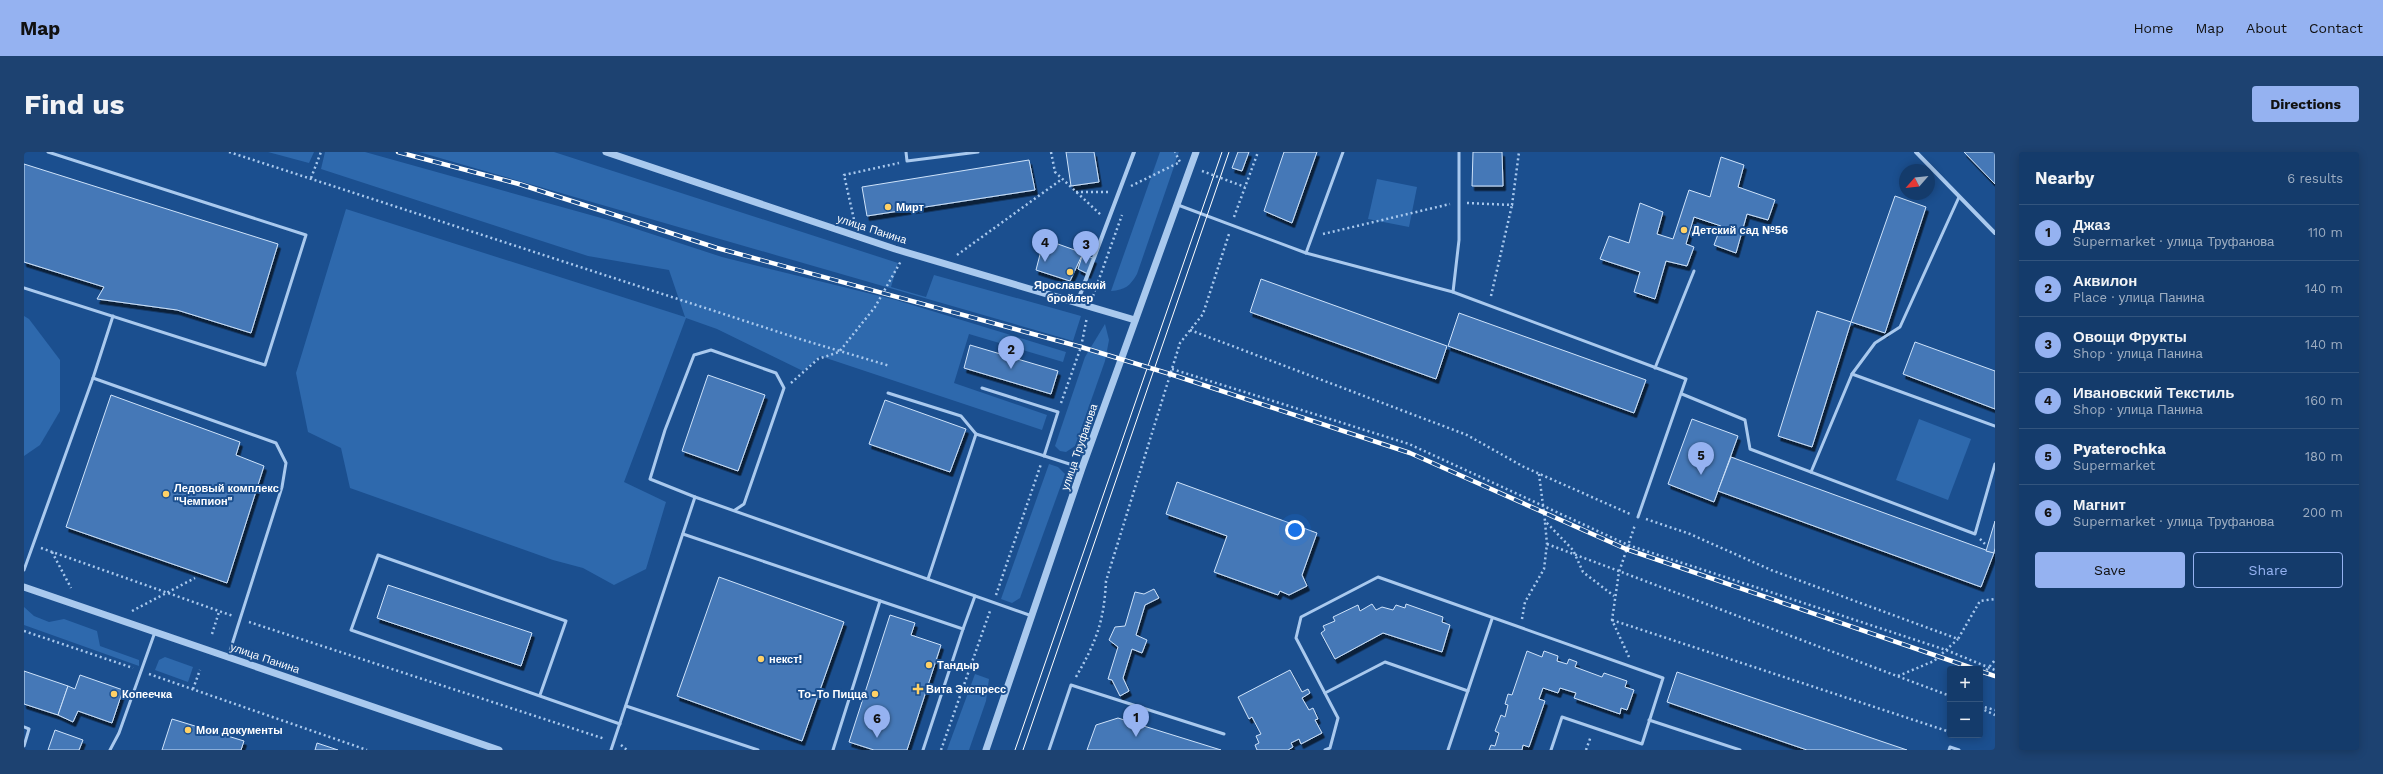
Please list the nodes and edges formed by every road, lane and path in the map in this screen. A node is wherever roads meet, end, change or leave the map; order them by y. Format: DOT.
graph roads {
  1 [pos="48,152"];
  2 [pos="229,152"];
  3 [pos="321,152"];
  4 [pos="606,152"];
  5 [pos="906,152"];
  6 [pos="978,152"];
  7 [pos="1052,152"];
  8 [pos="1134,152"];
  9 [pos="1175,152"];
  10 [pos="1196,152"];
  11 [pos="1258,152"];
  12 [pos="1343,152"];
  13 [pos="1459,152"];
  14 [pos="1519,152"];
  15 [pos="1916,152"];
  16 [pos="907,161"];
  17 [pos="1180,162"];
  18 [pos="1202,171"];
  19 [pos="311,178"];
  20 [pos="1062,179"];
  21 [pos="1245,187"];
  22 [pos="1959,197"];
  23 [pos="1459,202"];
  24 [pos="1176,204"];
  25 [pos="1512,205"];
  26 [pos="1108,221"];
  27 [pos="855,224"];
  28 [pos="1232,225"];
  29 [pos="1995,233"];
  30 [pos="1313,236"];
  31 [pos="904,252"];
  32 [pos="1306,253"];
  33 [pos="956,255"];
  34 [pos="1694,271"];
  35 [pos="1097,285"];
  36 [pos="24,288"];
  37 [pos="1453,292"];
  38 [pos="1078,303"];
  39 [pos="1089,306"];
  40 [pos="1489,306"];
  41 [pos="113,316"];
  42 [pos="1134,320"];
  43 [pos="1190,330"];
  44 [pos="839,352"];
  45 [pos="890,366"];
  46 [pos="1655,368"];
  47 [pos="1172,369"];
  48 [pos="1852,374"];
  49 [pos="93,378"];
  50 [pos="784,388"];
  51 [pos="982,388"];
  52 [pos="888,393"];
  53 [pos="1682,394"];
  54 [pos="1058,412"];
  55 [pos="1995,426"];
  56 [pos="976,434"];
  57 [pos="1044,456"];
  58 [pos="1995,464"];
  59 [pos="1082,468"];
  60 [pos="1811,472"];
  61 [pos="1539,474"];
  62 [pos="695,497"];
  63 [pos="1543,504"];
  64 [pos="735,510"];
  65 [pos="1638,517"];
  66 [pos="1545,521"];
  67 [pos="683,534"];
  68 [pos="1547,544"];
  69 [pos="33,545"];
  70 [pos="1628,545"];
  71 [pos="52,552"];
  72 [pos="1575,555"];
  73 [pos="24,570"];
  74 [pos="1619,572"];
  75 [pos="195,578"];
  76 [pos="928,579"];
  77 [pos="24,587"];
  78 [pos="71,588"];
  79 [pos="167,593"];
  80 [pos="975,596"];
  81 [pos="1614,596"];
  82 [pos="1995,599"];
  83 [pos="880,601"];
  84 [pos="132,611"];
  85 [pos="219,612"];
  86 [pos="1032,616"];
  87 [pos="240,619"];
  88 [pos="1492,619"];
  89 [pos="1612,620"];
  90 [pos="1520,628"];
  91 [pos="963,629"];
  92 [pos="24,631"];
  93 [pos="155,632"];
  94 [pos="212,634"];
  95 [pos="1958,638"];
  96 [pos="1946,650"];
  97 [pos="228,657"];
  98 [pos="1995,660"];
  99 [pos="1988,667"];
  100 [pos="1633,668"];
  101 [pos="200,670"];
  102 [pos="1995,670"];
  103 [pos="141,671"];
  104 [pos="1983,674"];
  105 [pos="1898,676"];
  106 [pos="1071,685"];
  107 [pos="194,689"];
  108 [pos="1468,691"];
  109 [pos="1325,693"];
  110 [pos="540,695"];
  111 [pos="1947,695"];
  112 [pos="626,706"];
  113 [pos="1983,708"];
  114 [pos="1983,709"];
  115 [pos="1995,710"];
  116 [pos="1995,715"];
  117 [pos="1649,720"];
  118 [pos="620,724"];
  119 [pos="24,727"];
  120 [pos="1594,728"];
  121 [pos="1947,731"];
  122 [pos="1224,734"];
  123 [pos="614,742"];
  124 [pos="24,746"];
  125 [pos="110,750"];
  126 [pos="367,750"];
  127 [pos="499,750"];
  128 [pos="611,750"];
  129 [pos="626,750"];
  130 [pos="758,750"];
  131 [pos="833,750"];
  132 [pos="923,750"];
  133 [pos="986,750"];
  134 [pos="1049,750"];
  135 [pos="1325,750"];
  136 [pos="1448,750"];
  137 [pos="1551,750"];
  138 [pos="1586,750"];
  139 [pos="1740,750"];
  140 [pos="1949,750"];
  141 [pos="1959,750"];
  1 -- 41 [label="lane"];
  2 -- 19 [label="path"];
  3 -- 19 [label="path"];
  4 -- 31 [label="street, улица Панина"];
  5 -- 16 [label="lane"];
  6 -- 16 [label="lane"];
  7 -- 20 [label="path"];
  8 -- 26 [label="street"];
  9 -- 17 [label="path"];
  10 -- 24 [label="street, улица Труфанова"];
  11 -- 21 [label="path"];
  12 -- 30 [label="lane"];
  13 -- 23 [label="lane"];
  14 -- 25 [label="path"];
  15 -- 22 [label="street"];
  16 -- 27 [label="path"];
  18 -- 21 [label="path"];
  19 -- 44 [label="path"];
  20 -- 26 [label="path"];
  20 -- 33 [label="path"];
  21 -- 28 [label="path"];
  22 -- 29 [label="street"];
  22 -- 48 [label="lane"];
  23 -- 25 [label="path"];
  23 -- 30 [label="path"];
  23 -- 37 [label="lane"];
  24 -- 28 [label="lane"];
  24 -- 42 [label="street, улица Труфанова"];
  25 -- 40 [label="path"];
  26 -- 38 [label="street"];
  28 -- 32 [label="lane"];
  28 -- 43 [label="path"];
  30 -- 32 [label="lane"];
  31 -- 38 [label="street, улица Панина"];
  31 -- 44 [label="path"];
  32 -- 37 [label="lane"];
  34 -- 46 [label="lane"];
  35 -- 39 [label="path"];
  36 -- 41 [label="lane"];
  37 -- 40 [label="lane"];
  38 -- 39 [label="street, улица Панина"];
  39 -- 42 [label="street, улица Панина"];
  39 -- 54 [label="path"];
  40 -- 46 [label="lane"];
  41 -- 49 [label="lane"];
  42 -- 59 [label="street, улица Труфанова"];
  43 -- 47 [label="path"];
  43 -- 61 [label="path"];
  44 -- 45 [label="path"];
  44 -- 50 [label="path"];
  46 -- 53 [label="lane"];
  47 -- 63 [label="path"];
  47 -- 106 [label="path"];
  48 -- 55 [label="lane"];
  48 -- 60 [label="lane"];
  49 -- 69 [label="lane"];
  49 -- 87 [label="lane"];
  50 -- 62 [label="lane"];
  50 -- 64 [label="lane"];
  51 -- 54 [label="lane"];
  52 -- 56 [label="lane"];
  53 -- 60 [label="lane"];
  53 -- 65 [label="lane"];
  54 -- 57 [label="lane"];
  56 -- 57 [label="lane"];
  56 -- 76 [label="lane"];
  57 -- 59 [label="lane"];
  58 -- 60 [label="lane"];
  59 -- 86 [label="street, улица Труфанова"];
  61 -- 63 [label="path"];
  61 -- 65 [label="path"];
  62 -- 64 [label="lane"];
  62 -- 67 [label="lane"];
  63 -- 66 [label="path"];
  63 -- 70 [label="path"];
  64 -- 76 [label="lane"];
  65 -- 70 [label="path"];
  65 -- 95 [label="path"];
  66 -- 68 [label="path"];
  66 -- 72 [label="path"];
  67 -- 83 [label="lane"];
  67 -- 112 [label="lane"];
  68 -- 72 [label="path"];
  68 -- 90 [label="path"];
  69 -- 71 [label="path"];
  69 -- 73 [label="lane"];
  70 -- 74 [label="path"];
  70 -- 96 [label="path"];
  71 -- 78 [label="path"];
  71 -- 79 [label="path"];
  72 -- 74 [label="path"];
  72 -- 81 [label="path"];
  74 -- 81 [label="path"];
  74 -- 105 [label="path"];
  75 -- 79 [label="path"];
  76 -- 80 [label="lane"];
  77 -- 93 [label="street, улица Панина"];
  79 -- 84 [label="path"];
  79 -- 85 [label="path"];
  80 -- 86 [label="lane"];
  80 -- 91 [label="lane"];
  81 -- 89 [label="path"];
  82 -- 95 [label="path"];
  83 -- 91 [label="lane"];
  83 -- 131 [label="lane"];
  85 -- 87 [label="path"];
  85 -- 94 [label="path"];
  86 -- 133 [label="street, улица Труфанова"];
  87 -- 97 [label="lane"];
  87 -- 123 [label="path"];
  88 -- 90 [label="lane"];
  88 -- 108 [label="lane"];
  88 -- 109 [label="lane"];
  89 -- 100 [label="path"];
  89 -- 121 [label="path"];
  90 -- 100 [label="lane"];
  91 -- 132 [label="lane"];
  92 -- 103 [label="path"];
  93 -- 97 [label="street, улица Панина"];
  93 -- 103 [label="lane"];
  95 -- 96 [label="path"];
  96 -- 99 [label="path"];
  96 -- 105 [label="path"];
  97 -- 127 [label="street, улица Панина"];
  98 -- 99 [label="path"];
  99 -- 102 [label="path"];
  99 -- 104 [label="path"];
  100 -- 117 [label="lane"];
  101 -- 107 [label="path"];
  103 -- 107 [label="path"];
  103 -- 125 [label="lane"];
  105 -- 111 [label="path"];
  106 -- 122 [label="lane"];
  106 -- 134 [label="lane"];
  107 -- 126 [label="path"];
  108 -- 109 [label="lane"];
  108 -- 136 [label="lane"];
  109 -- 135 [label="lane"];
  110 -- 110 [label="lane"];
  110 -- 118 [label="lane"];
  112 -- 118 [label="lane"];
  112 -- 130 [label="lane"];
  113 -- 115 [label="path"];
  114 -- 116 [label="path"];
  117 -- 120 [label="lane"];
  117 -- 139 [label="lane"];
  118 -- 123 [label="lane"];
  119 -- 124 [label="lane"];
  120 -- 137 [label="lane"];
  120 -- 138 [label="path"];
  123 -- 128 [label="lane"];
  123 -- 129 [label="path"];
  140 -- 141 [label="lane"];
}
